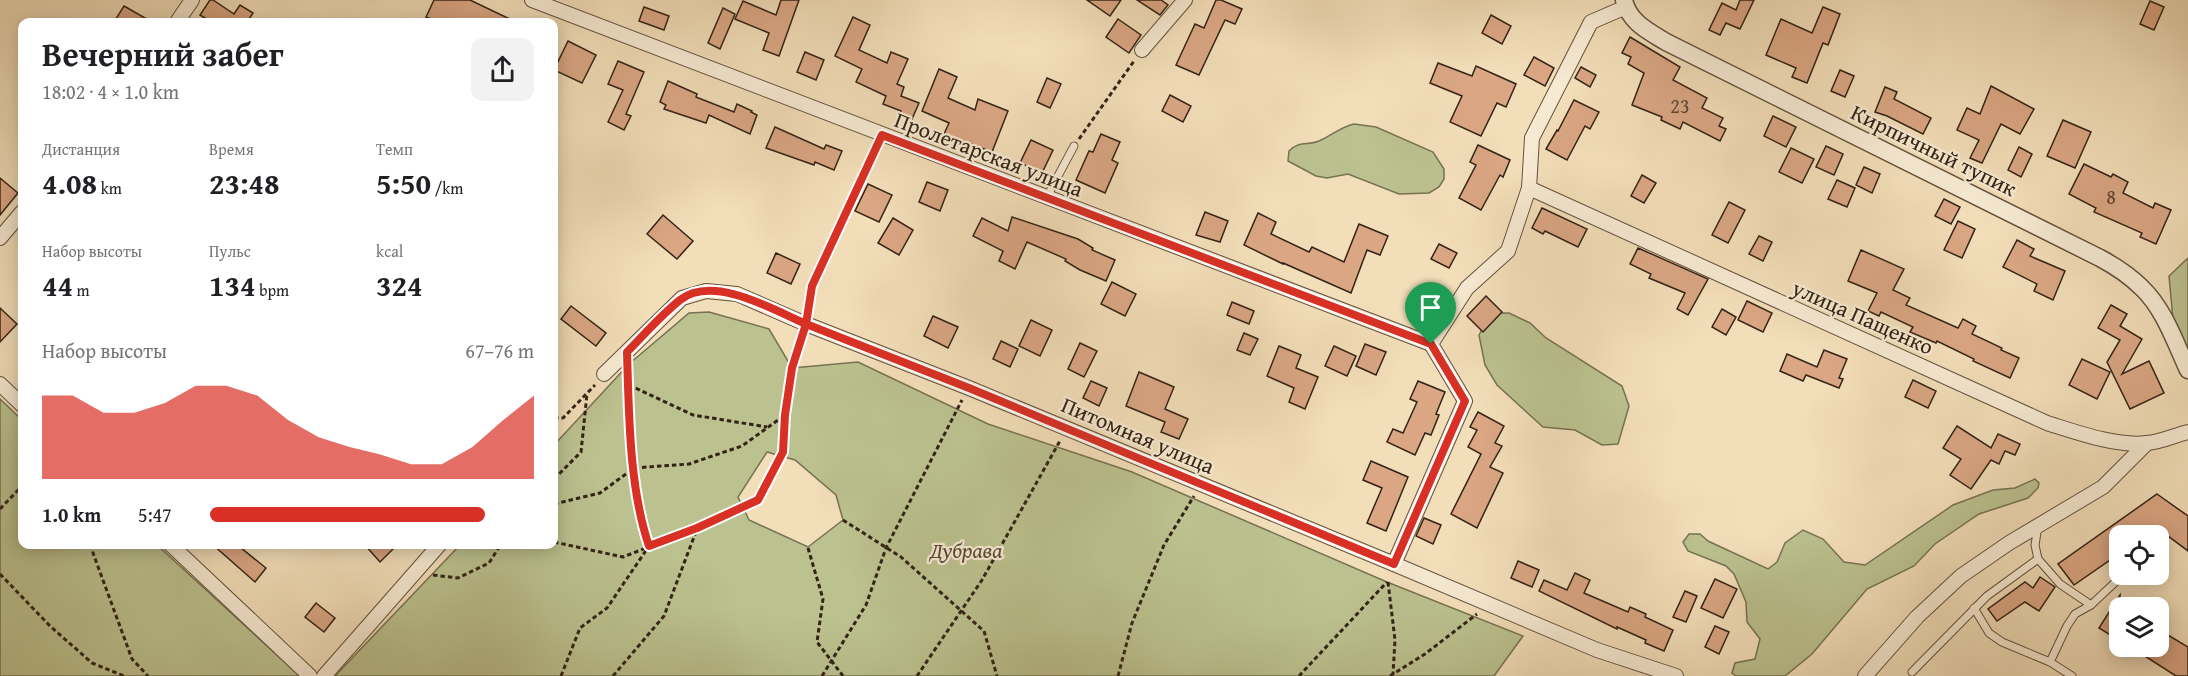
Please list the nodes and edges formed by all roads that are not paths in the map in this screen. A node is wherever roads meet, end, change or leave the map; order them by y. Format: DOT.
graph roads {
  1 [pos="192,0"];
  2 [pos="532,0"];
  3 [pos="1185,0"];
  4 [pos="1625,3"];
  5 [pos="180,18"];
  6 [pos="1142,50"];
  7 [pos="1074,147"];
  8 [pos="1529,188"];
  9 [pos="1048,199"];
  10 [pos="18,217"];
  11 [pos="0,238"];
  12 [pos="1431,344"];
  13 [pos="2188,370"];
  14 [pos="604,374"];
  15 [pos="0,384"];
  16 [pos="18,401"];
  17 [pos="2188,432"];
  18 [pos="2147,443"];
  19 [pos="2038,526"];
  20 [pos="175,549"];
  21 [pos="435,549"];
  22 [pos="2038,559"];
  23 [pos="1394,564"];
  24 [pos="2112,585"];
  25 [pos="2091,605"];
  26 [pos="1974,608"];
  27 [pos="2050,662"];
  28 [pos="1912,672"];
  29 [pos="310,676"];
  30 [pos="324,676"];
  31 [pos="1676,676"];
  32 [pos="1865,676"];
  33 [pos="2072,676"];
  1 -- 5 [label="street"];
  2 -- 9 [label="street, Пролетарская улица"];
  3 -- 6 [label="street"];
  4 -- 8 [label="street"];
  4 -- 13 [label="street, Кирпичный тупик"];
  7 -- 9 [label="lane"];
  8 -- 12 [label="street"];
  8 -- 18 [label="street, улица Пащенко"];
  9 -- 12 [label="street, Пролетарская улица"];
  10 -- 11 [label="street"];
  12 -- 23 [label="street"];
  14 -- 23 [label="street, Питомная улица"];
  15 -- 16 [label="street"];
  17 -- 18 [label="street, улица Пащенко"];
  18 -- 19 [label="street"];
  19 -- 22 [label="lane"];
  19 -- 32 [label="street"];
  20 -- 29 [label="street"];
  21 -- 30 [label="street"];
  22 -- 25 [label="lane"];
  22 -- 26 [label="lane"];
  23 -- 31 [label="street, Питомная улица"];
  24 -- 25 [label="lane"];
  25 -- 27 [label="lane"];
  26 -- 27 [label="lane"];
  26 -- 28 [label="lane"];
  27 -- 33 [label="lane"];
}
